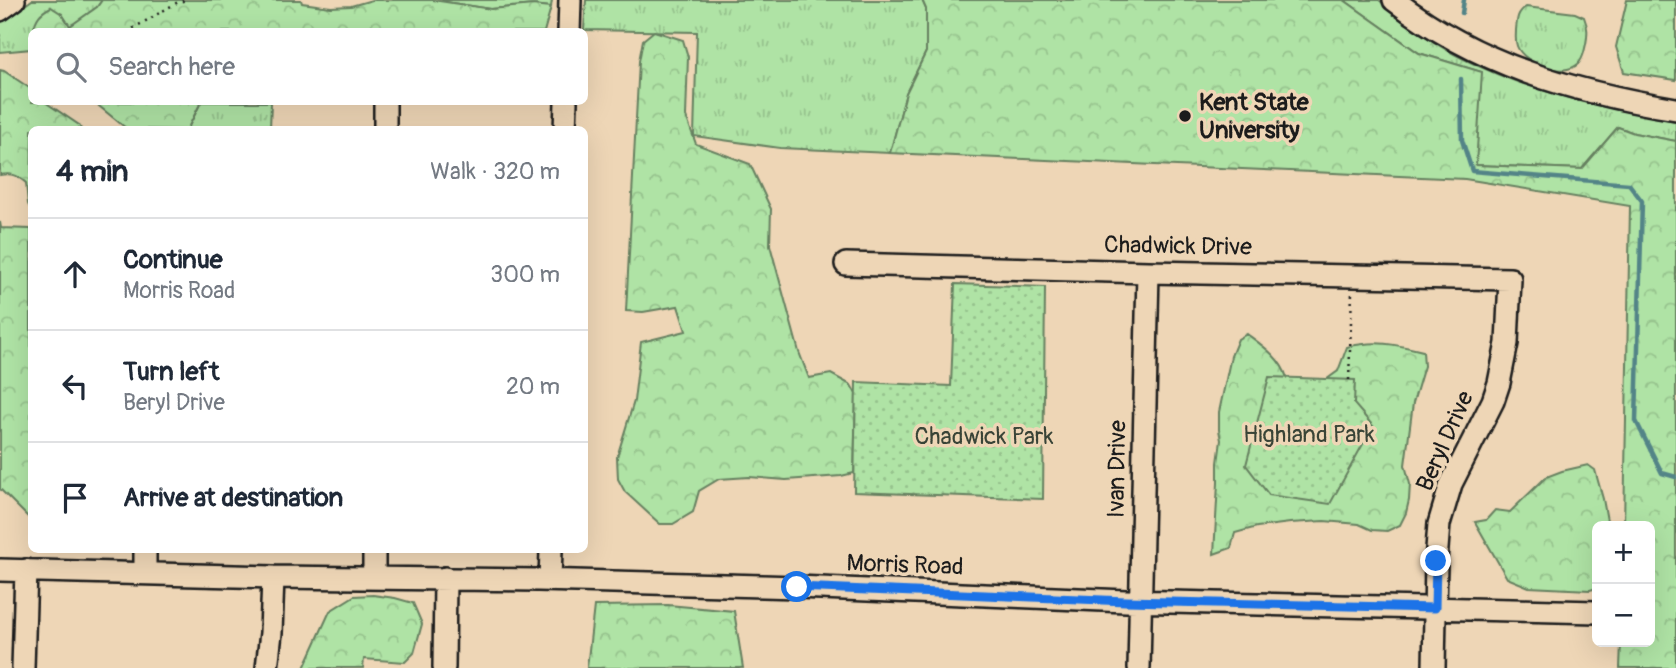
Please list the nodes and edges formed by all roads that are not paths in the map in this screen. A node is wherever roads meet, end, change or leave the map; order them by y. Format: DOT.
graph roads {
  1 [pos="14,0"];
  2 [pos="569,0"];
  3 [pos="1394,0"];
  4 [pos="0,10"];
  5 [pos="569,28"];
  6 [pos="385,105"];
  7 [pos="566,105"];
  8 [pos="1676,109"];
  9 [pos="385,126"];
  10 [pos="565,126"];
  11 [pos="846,264"];
  12 [pos="1148,272"];
  13 [pos="1510,279"];
  14 [pos="145,553"];
  15 [pos="374,553"];
  16 [pos="551,553"];
  17 [pos="0,570"];
  18 [pos="26,570"];
  19 [pos="145,573"];
  20 [pos="272,577"];
  21 [pos="374,577"];
  22 [pos="445,578"];
  23 [pos="550,580"];
  24 [pos="1140,601"];
  25 [pos="1435,608"];
  26 [pos="1592,612"];
  27 [pos="23,668"];
  28 [pos="267,668"];
  29 [pos="444,668"];
  30 [pos="1139,668"];
  31 [pos="1434,668"];
  1 -- 4 [label="street"];
  2 -- 5 [label="street"];
  3 -- 8 [label="street"];
  6 -- 9 [label="street"];
  7 -- 10 [label="street"];
  11 -- 12 [label="street, Chadwick Drive"];
  12 -- 13 [label="street, Chadwick Drive"];
  12 -- 24 [label="street, Ivan Drive"];
  13 -- 25 [label="street, Beryl Drive"];
  14 -- 19 [label="street"];
  15 -- 21 [label="street"];
  16 -- 23 [label="street"];
  17 -- 18 [label="street, Morris Road"];
  18 -- 19 [label="street, Morris Road"];
  18 -- 27 [label="street"];
  19 -- 20 [label="street, Morris Road"];
  20 -- 21 [label="street, Morris Road"];
  20 -- 28 [label="street"];
  21 -- 22 [label="street, Morris Road"];
  22 -- 23 [label="street, Morris Road"];
  22 -- 29 [label="street"];
  23 -- 24 [label="street, Morris Road"];
  24 -- 25 [label="street, Morris Road"];
  24 -- 30 [label="street, Ivan Drive"];
  25 -- 26 [label="street, Morris Road"];
  25 -- 31 [label="street, Beryl Drive"];
}
